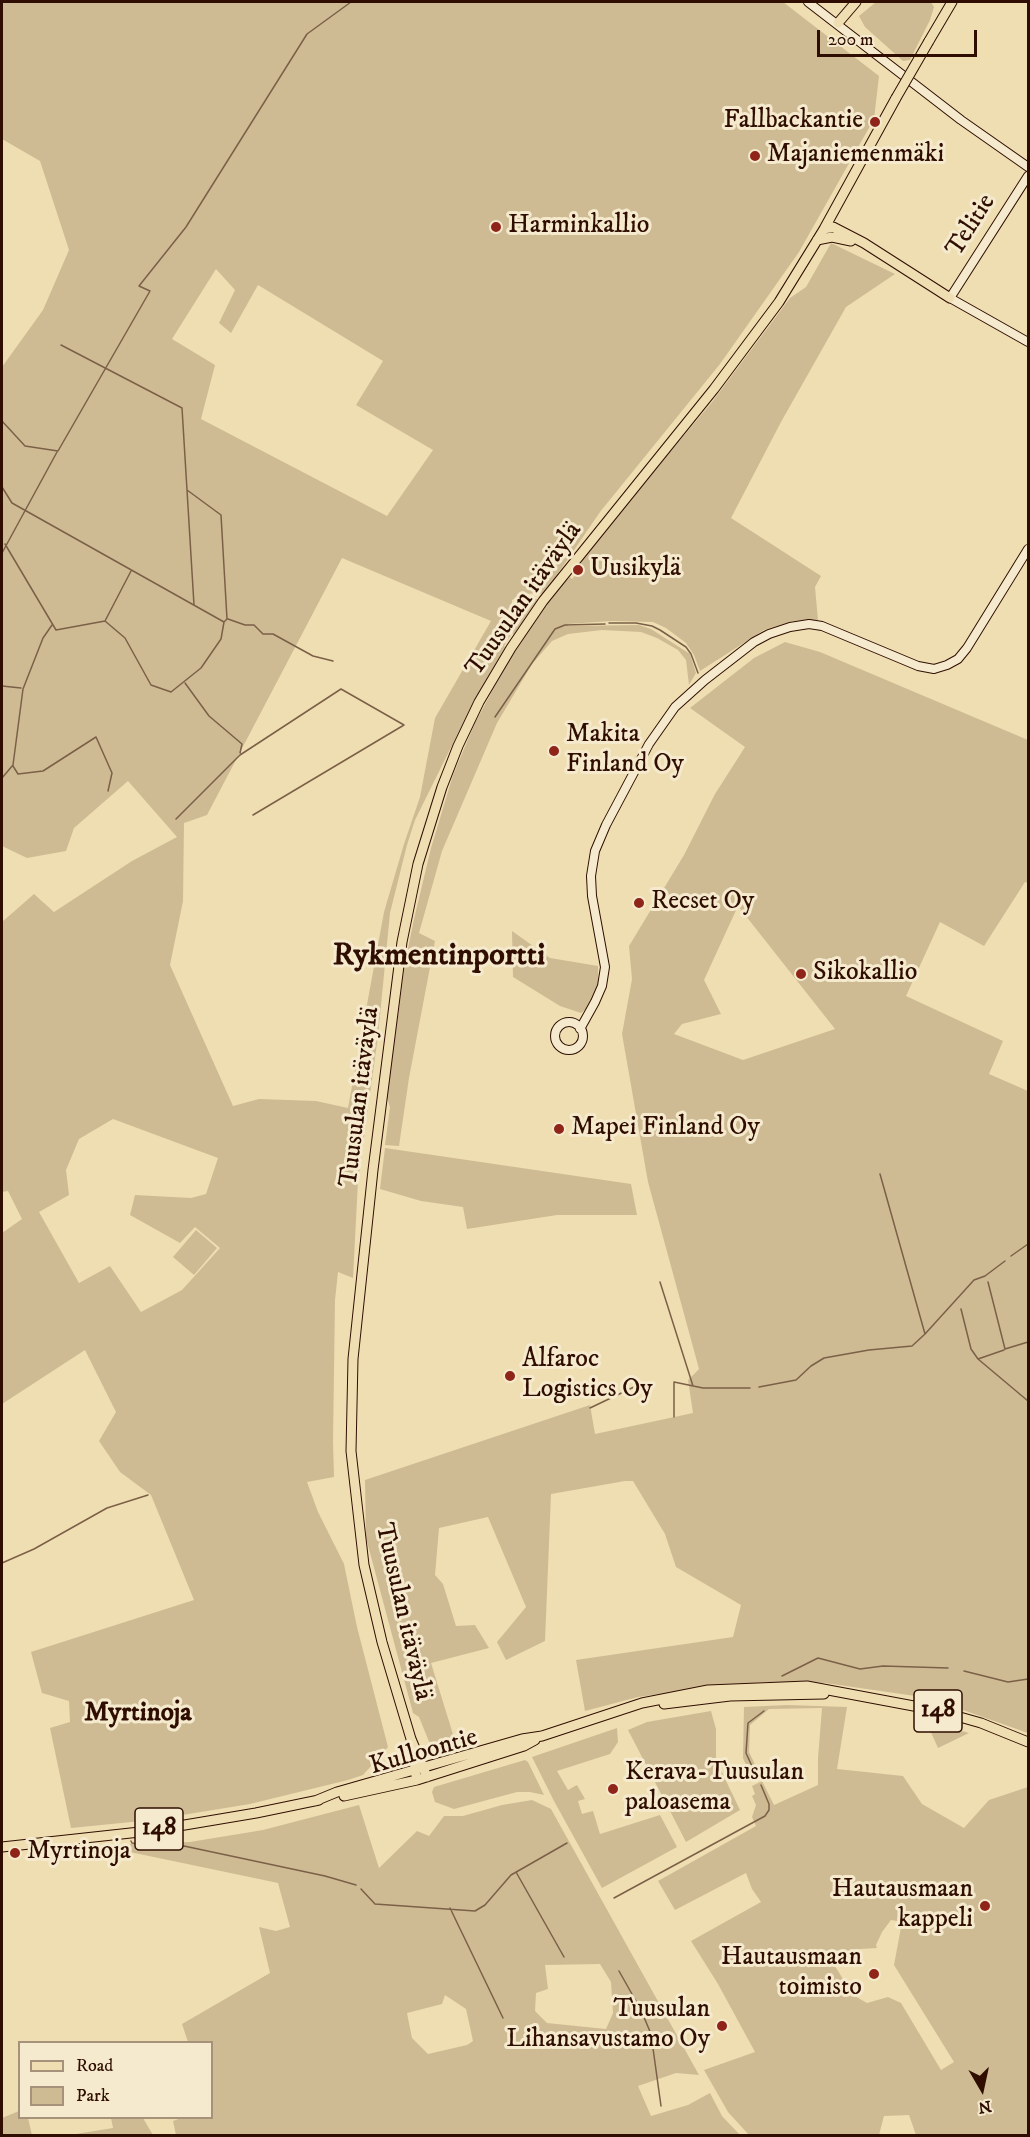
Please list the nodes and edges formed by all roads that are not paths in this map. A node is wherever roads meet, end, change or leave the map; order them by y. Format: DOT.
graph roads {
  1 [pos="808,2"];
  2 [pos="856,2"];
  3 [pos="940,2"];
  4 [pos="952,2"];
  5 [pos="942,19"];
  6 [pos="838,23"];
  7 [pos="1029,167"];
  8 [pos="1029,176"];
  9 [pos="836,207"];
  10 [pos="824,229"];
  11 [pos="817,240"];
  12 [pos="891,259"];
  13 [pos="950,298"];
  14 [pos="1029,342"];
  15 [pos="1029,549"];
  16 [pos="577,1026"];
  17 [pos="1029,1742"];
  18 [pos="421,1774"];
  19 [pos="2,1847"];
  1 -- 6 [label="street"];
  2 -- 6 [label="main road"];
  3 -- 5 [label="main road"];
  4 -- 5 [label="main road, Tuusulan itäväylä"];
  5 -- 9 [label="main road, Tuusulan itäväylä, bridge"];
  6 -- 7 [label="street"];
  8 -- 13 [label="street, Telitie"];
  9 -- 10 [label="main road, Tuusulan itäväylä"];
  9 -- 12 [label="main road"];
  10 -- 11 [label="main road, Tuusulan itäväylä"];
  10 -- 12 [label="main road"];
  11 -- 12 [label="main road"];
  11 -- 18 [label="main road, Tuusulan itäväylä"];
  12 -- 13 [label="main road"];
  13 -- 14 [label="street"];
  15 -- 16 [label="street"];
  17 -- 18 [label="main road, Kulloontie / 148"];
  18 -- 19 [label="main road, Kulloontie / 148"];
}
